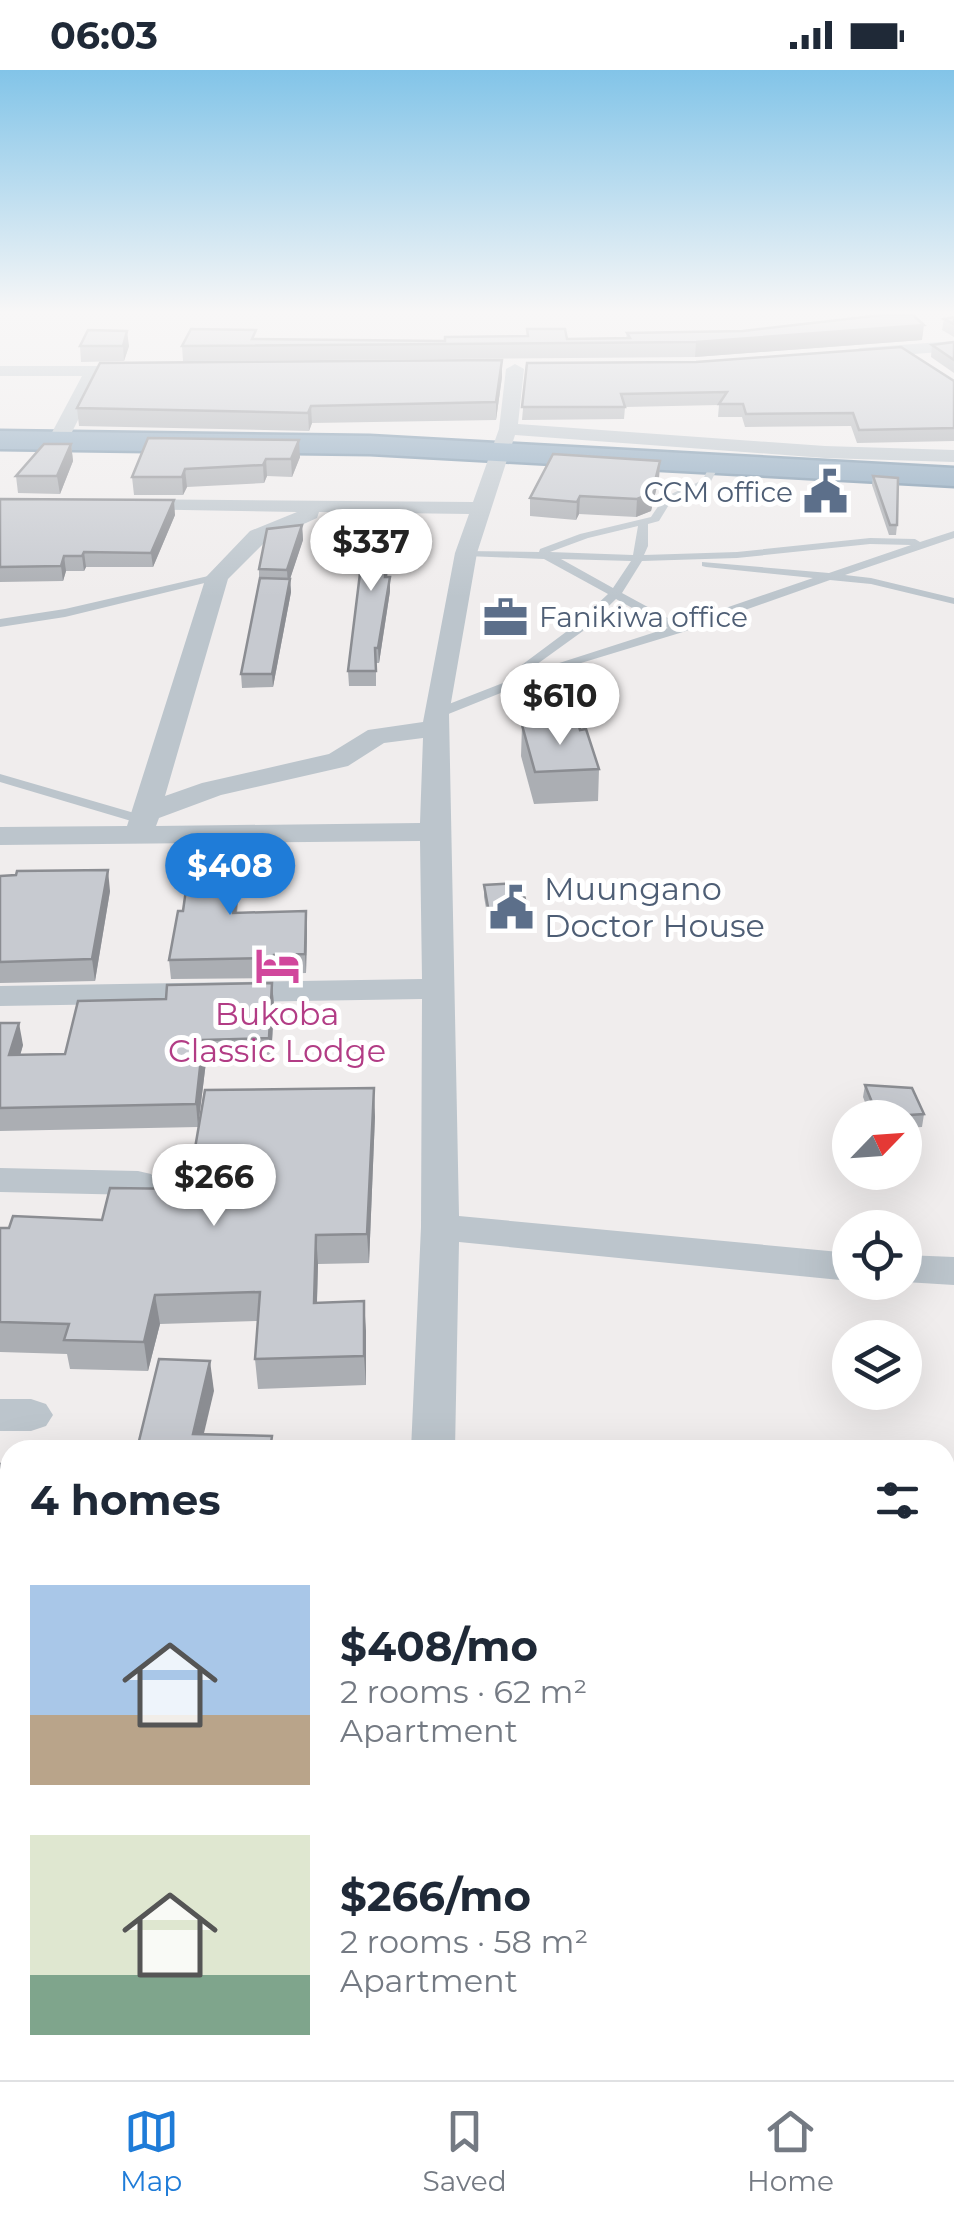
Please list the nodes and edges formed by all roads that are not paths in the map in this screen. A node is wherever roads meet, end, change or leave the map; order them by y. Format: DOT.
graph roads {
  1 [pos="74,409"];
  2 [pos="509,409"];
  3 [pos="0,440"];
  4 [pos="58,440"];
  5 [pos="504,440"];
  6 [pos="954,456"];
  7 [pos="716,462"];
  8 [pos="954,477"];
  9 [pos="104,503"];
  10 [pos="339,506"];
  11 [pos="480,508"];
  12 [pos="642,524"];
  13 [pos="954,534"];
  14 [pos="925,543"];
  15 [pos="466,554"];
  16 [pos="539,555"];
  17 [pos="641,556"];
  18 [pos="677,557"];
  19 [pos="834,576"];
  20 [pos="217,577"];
  21 [pos="614,594"];
  22 [pos="954,601"];
  23 [pos="0,623"];
  24 [pos="679,629"];
  25 [pos="496,687"];
  26 [pos="436,721"];
  27 [pos="0,778"];
  28 [pos="142,823"];
  29 [pos="434,832"];
  30 [pos="0,836"];
  31 [pos="439,989"];
  32 [pos="0,996"];
  33 [pos="0,1180"];
  34 [pos="138,1182"];
  35 [pos="440,1227"];
  36 [pos="832,1266"];
  37 [pos="922,1270"];
  38 [pos="954,1271"];
  39 [pos="433,1440"];
  1 -- 4 [label="street"];
  2 -- 5 [label="street"];
  3 -- 4 [label="highway"];
  4 -- 5 [label="highway"];
  5 -- 6 [label="street"];
  5 -- 7 [label="highway"];
  5 -- 11 [label="street"];
  7 -- 8 [label="highway"];
  7 -- 12 [label="lane"];
  9 -- 10 [label="street"];
  10 -- 11 [label="street"];
  10 -- 20 [label="street"];
  11 -- 15 [label="street"];
  12 -- 16 [label="lane"];
  12 -- 17 [label="lane"];
  13 -- 14 [label="lane"];
  14 -- 18 [label="lane"];
  14 -- 19 [label="lane"];
  15 -- 16 [label="lane"];
  15 -- 26 [label="street"];
  16 -- 17 [label="lane"];
  16 -- 21 [label="lane"];
  17 -- 18 [label="lane"];
  17 -- 21 [label="lane"];
  18 -- 19 [label="lane"];
  19 -- 22 [label="lane"];
  19 -- 24 [label="lane"];
  20 -- 23 [label="lane"];
  20 -- 28 [label="street"];
  21 -- 24 [label="lane"];
  21 -- 25 [label="lane"];
  24 -- 25 [label="lane"];
  25 -- 26 [label="lane"];
  26 -- 28 [label="street"];
  26 -- 29 [label="street"];
  27 -- 28 [label="lane"];
  28 -- 29 [label="street"];
  28 -- 30 [label="street"];
  29 -- 31 [label="street"];
  31 -- 32 [label="street"];
  31 -- 35 [label="street"];
  33 -- 34 [label="street"];
  35 -- 36 [label="street"];
  35 -- 39 [label="street"];
  37 -- 38 [label="street"];
}
